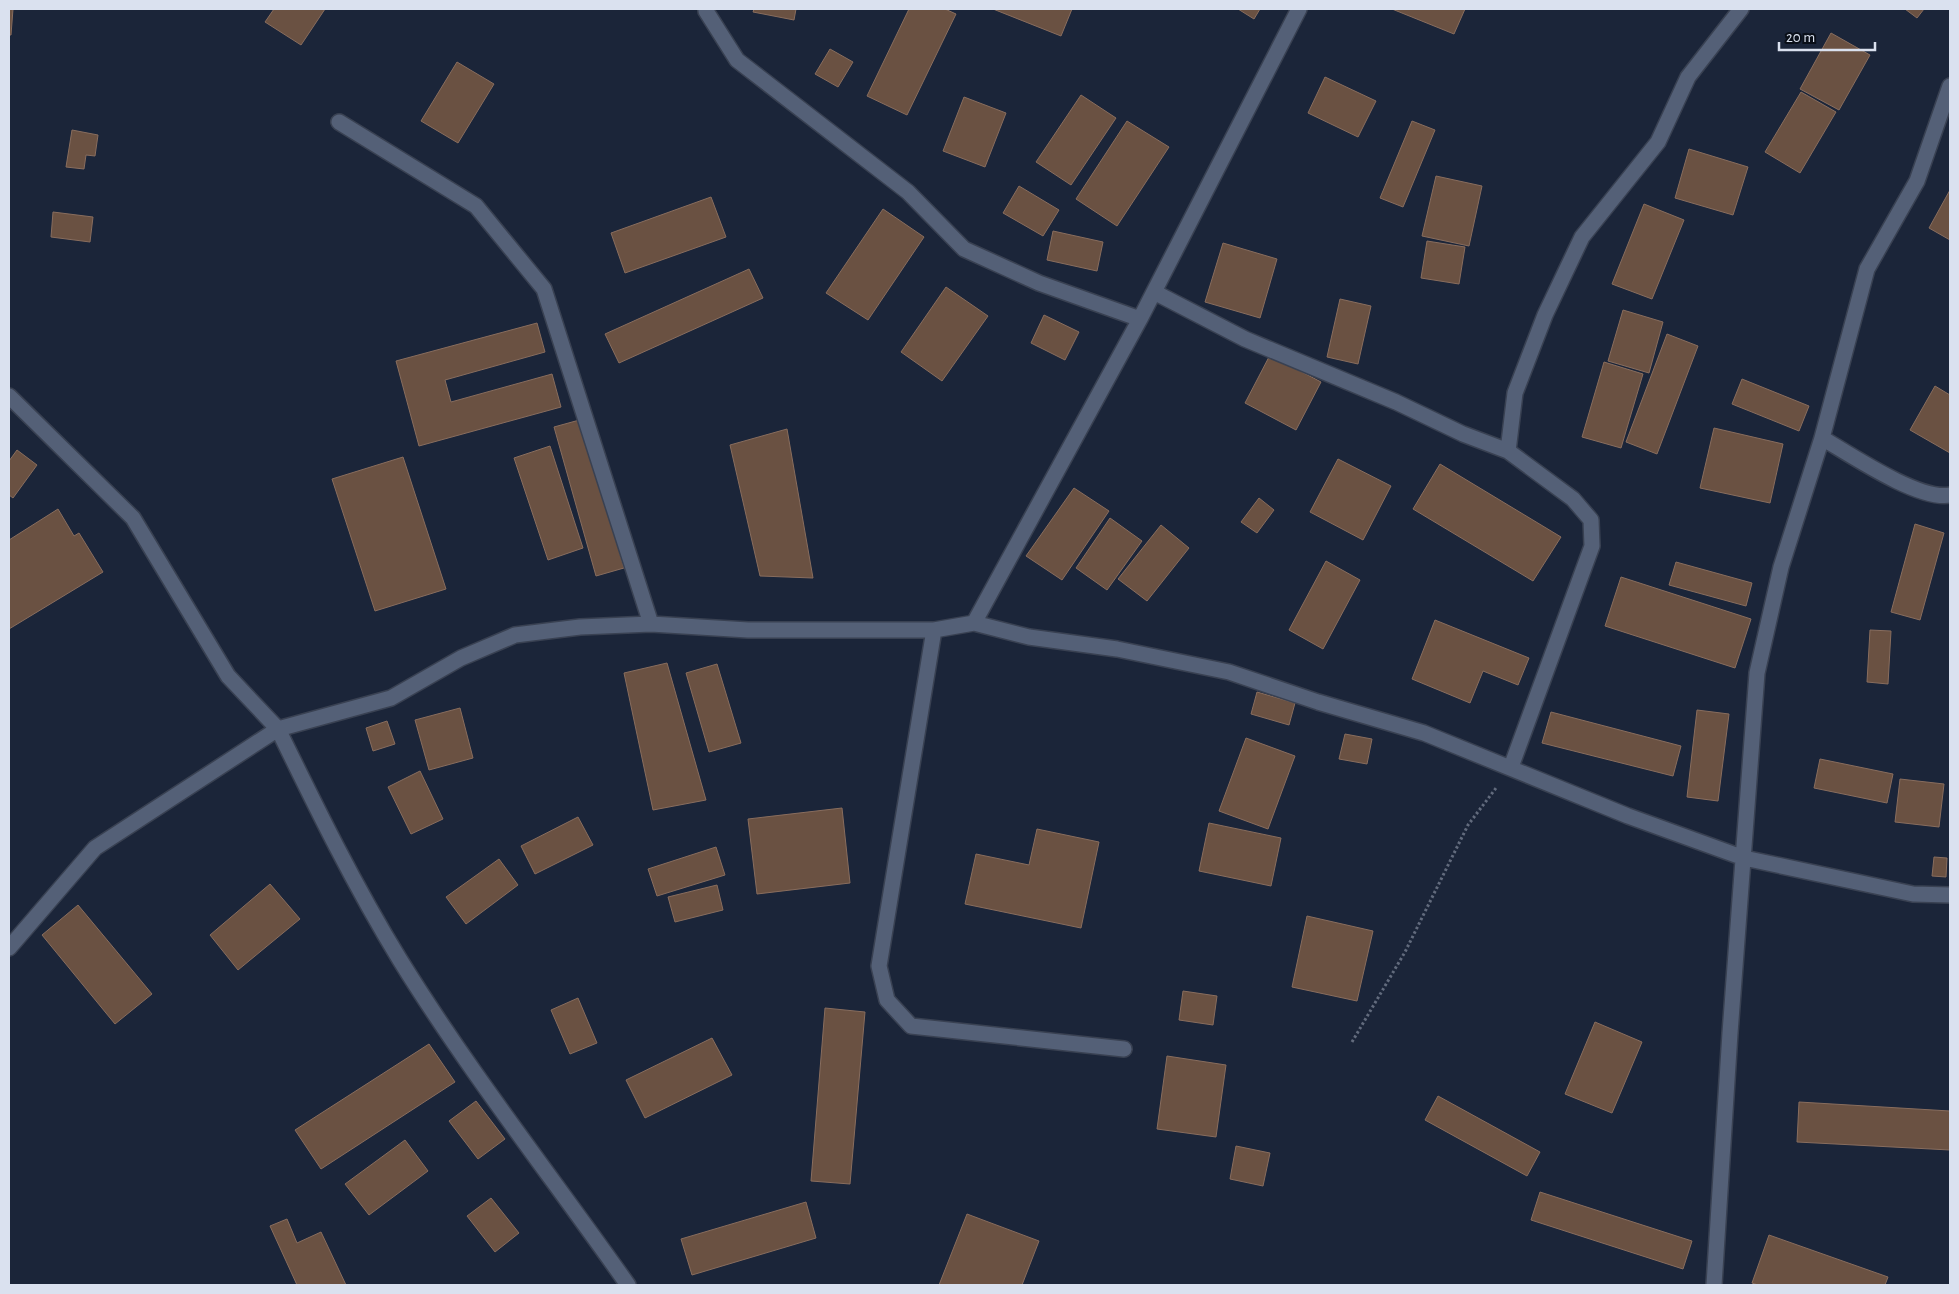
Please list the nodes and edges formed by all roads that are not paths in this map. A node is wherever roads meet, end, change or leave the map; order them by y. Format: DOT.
graph roads {
  1 [pos="1300,9"];
  2 [pos="1741,9"];
  3 [pos="704,10"];
  4 [pos="1950,86"];
  5 [pos="339,122"];
  6 [pos="1154,292"];
  7 [pos="1140,319"];
  8 [pos="9,396"];
  9 [pos="1822,438"];
  10 [pos="1508,451"];
  11 [pos="1950,495"];
  12 [pos="974,623"];
  13 [pos="651,624"];
  14 [pos="934,630"];
  15 [pos="278,729"];
  16 [pos="1511,767"];
  17 [pos="1744,858"];
  18 [pos="1950,895"];
  19 [pos="9,948"];
  20 [pos="1124,1049"];
  21 [pos="628,1285"];
  22 [pos="1714,1285"];
  1 -- 6 [label="street"];
  2 -- 10 [label="street"];
  3 -- 7 [label="street"];
  4 -- 9 [label="street"];
  5 -- 13 [label="street"];
  6 -- 7 [label="street"];
  6 -- 10 [label="street"];
  7 -- 12 [label="street"];
  8 -- 15 [label="street"];
  9 -- 11 [label="street"];
  9 -- 17 [label="street"];
  10 -- 16 [label="street"];
  12 -- 14 [label="street"];
  12 -- 16 [label="street"];
  13 -- 14 [label="street"];
  13 -- 15 [label="street"];
  14 -- 20 [label="street"];
  15 -- 19 [label="street"];
  15 -- 21 [label="street"];
  16 -- 17 [label="street"];
  17 -- 18 [label="street"];
  17 -- 22 [label="street"];
}
